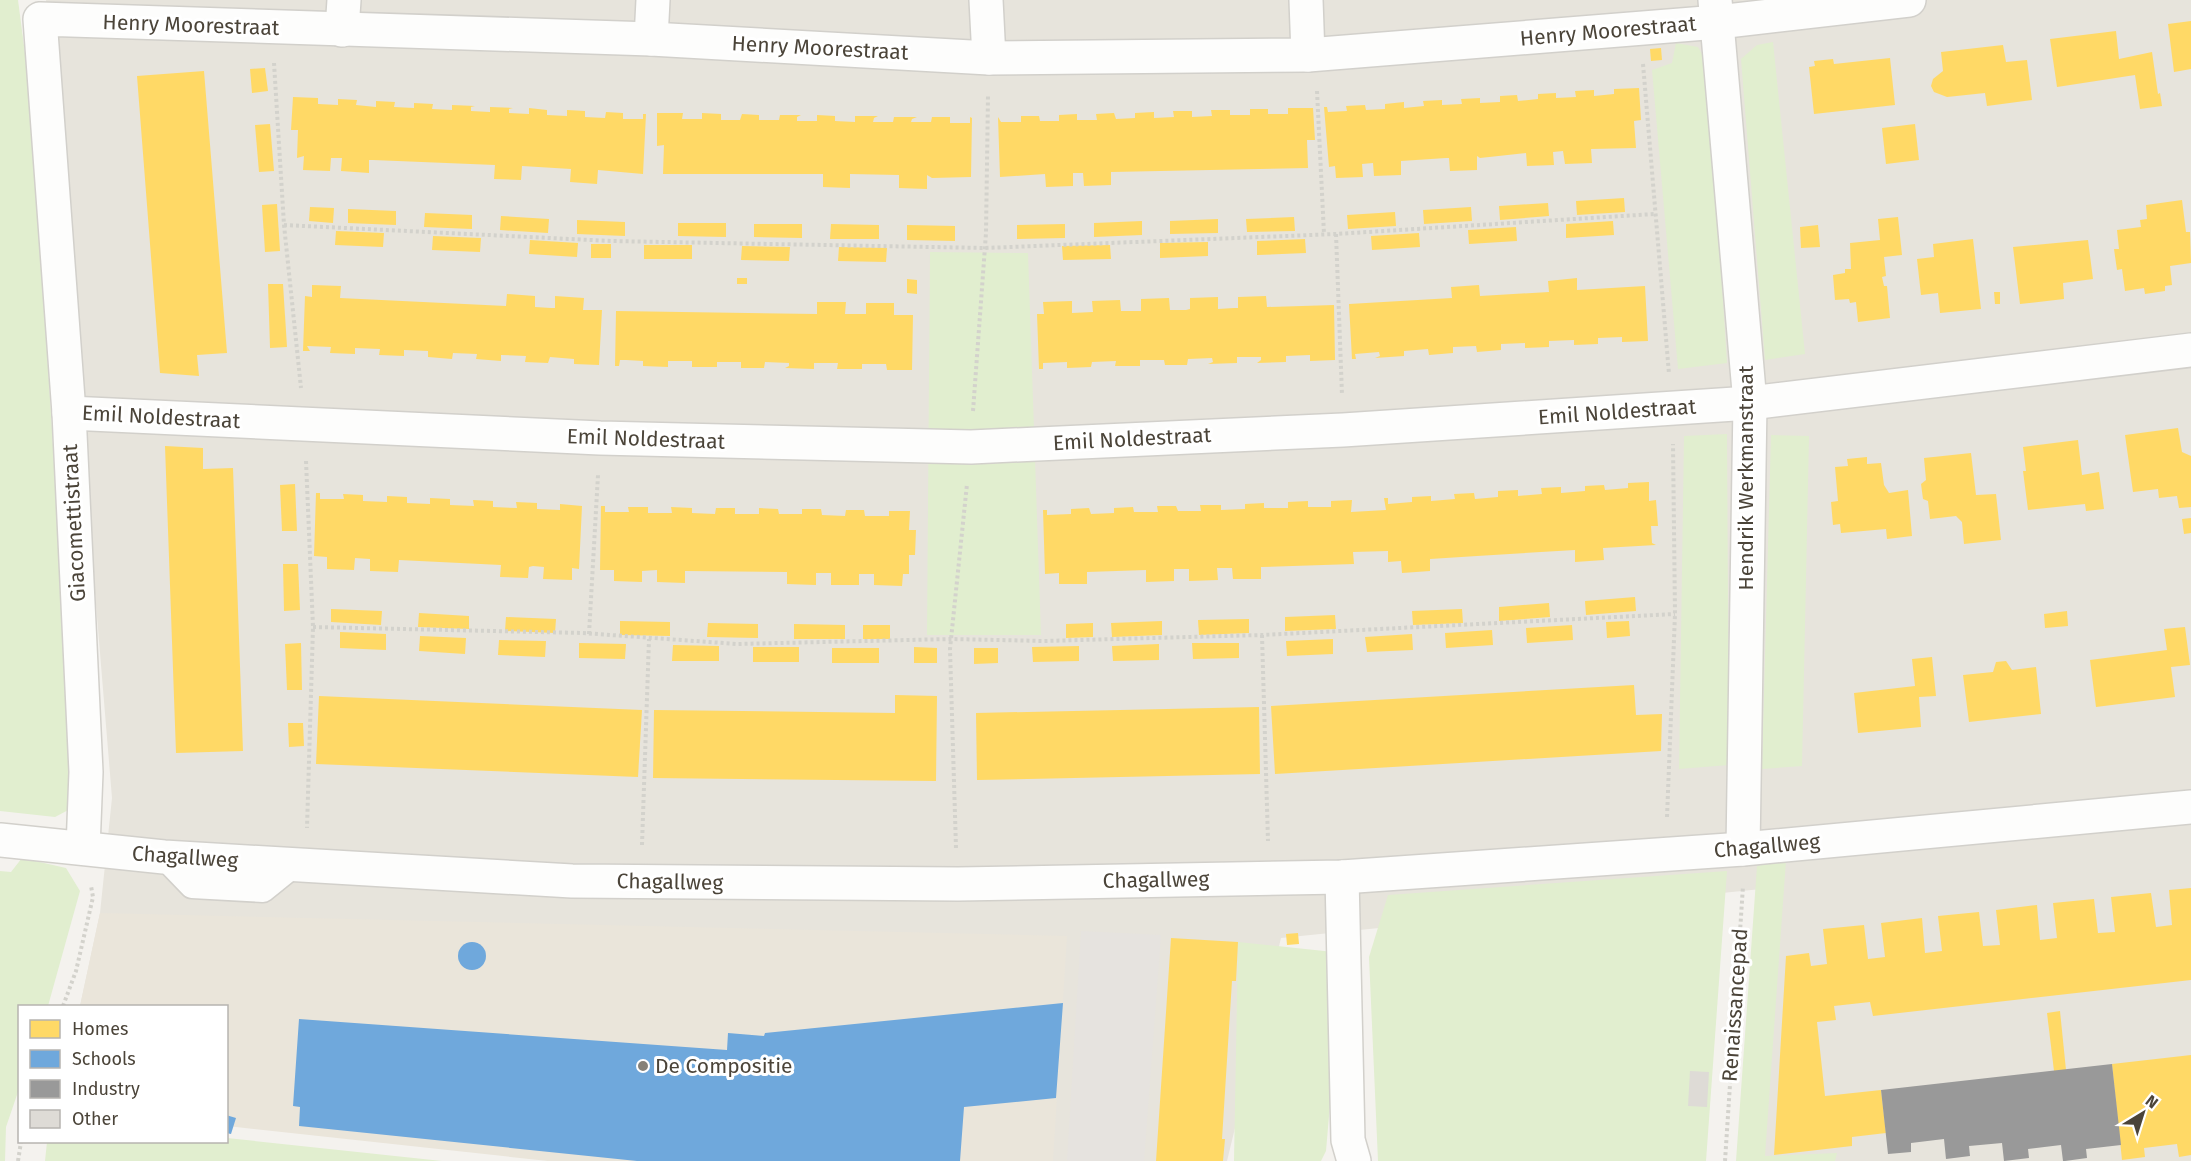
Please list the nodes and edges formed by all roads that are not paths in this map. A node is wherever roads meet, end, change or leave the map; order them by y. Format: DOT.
graph roads {
  1 [pos="653,0"];
  2 [pos="986,0"];
  3 [pos="1306,0"];
  4 [pos="1908,0"];
  5 [pos="1717,11"];
  6 [pos="343,15"];
  7 [pos="40,19"];
  8 [pos="651,39"];
  9 [pos="1311,55"];
  10 [pos="989,58"];
  11 [pos="2191,350"];
  12 [pos="1750,403"];
  13 [pos="69,413"];
  14 [pos="2191,807"];
  15 [pos="5,841"];
  16 [pos="83,848"];
  17 [pos="1743,849"];
  18 [pos="1342,877"];
  19 [pos="1347,1154"];
  1 -- 8 [label="street"];
  2 -- 10 [label="street"];
  3 -- 9 [label="street"];
  4 -- 5 [label="street, Henry Moorestraat"];
  5 -- 9 [label="street, Henry Moorestraat"];
  5 -- 12 [label="street, Hendrik Werkmanstraat"];
  6 -- 7 [label="street, Henry Moorestraat"];
  6 -- 8 [label="street, Henry Moorestraat"];
  7 -- 13 [label="street, Giacomettistraat"];
  8 -- 10 [label="street, Henry Moorestraat"];
  9 -- 10 [label="street, Henry Moorestraat"];
  11 -- 12 [label="street, Emil Noldestraat"];
  12 -- 13 [label="street, Emil Noldestraat"];
  12 -- 17 [label="street, Hendrik Werkmanstraat"];
  13 -- 16 [label="street, Giacomettistraat"];
  14 -- 17 [label="street, Chagallweg"];
  15 -- 16 [label="street, Chagallweg"];
  16 -- 18 [label="street, Chagallweg"];
  17 -- 18 [label="street, Chagallweg"];
  18 -- 19 [label="street"];
}
